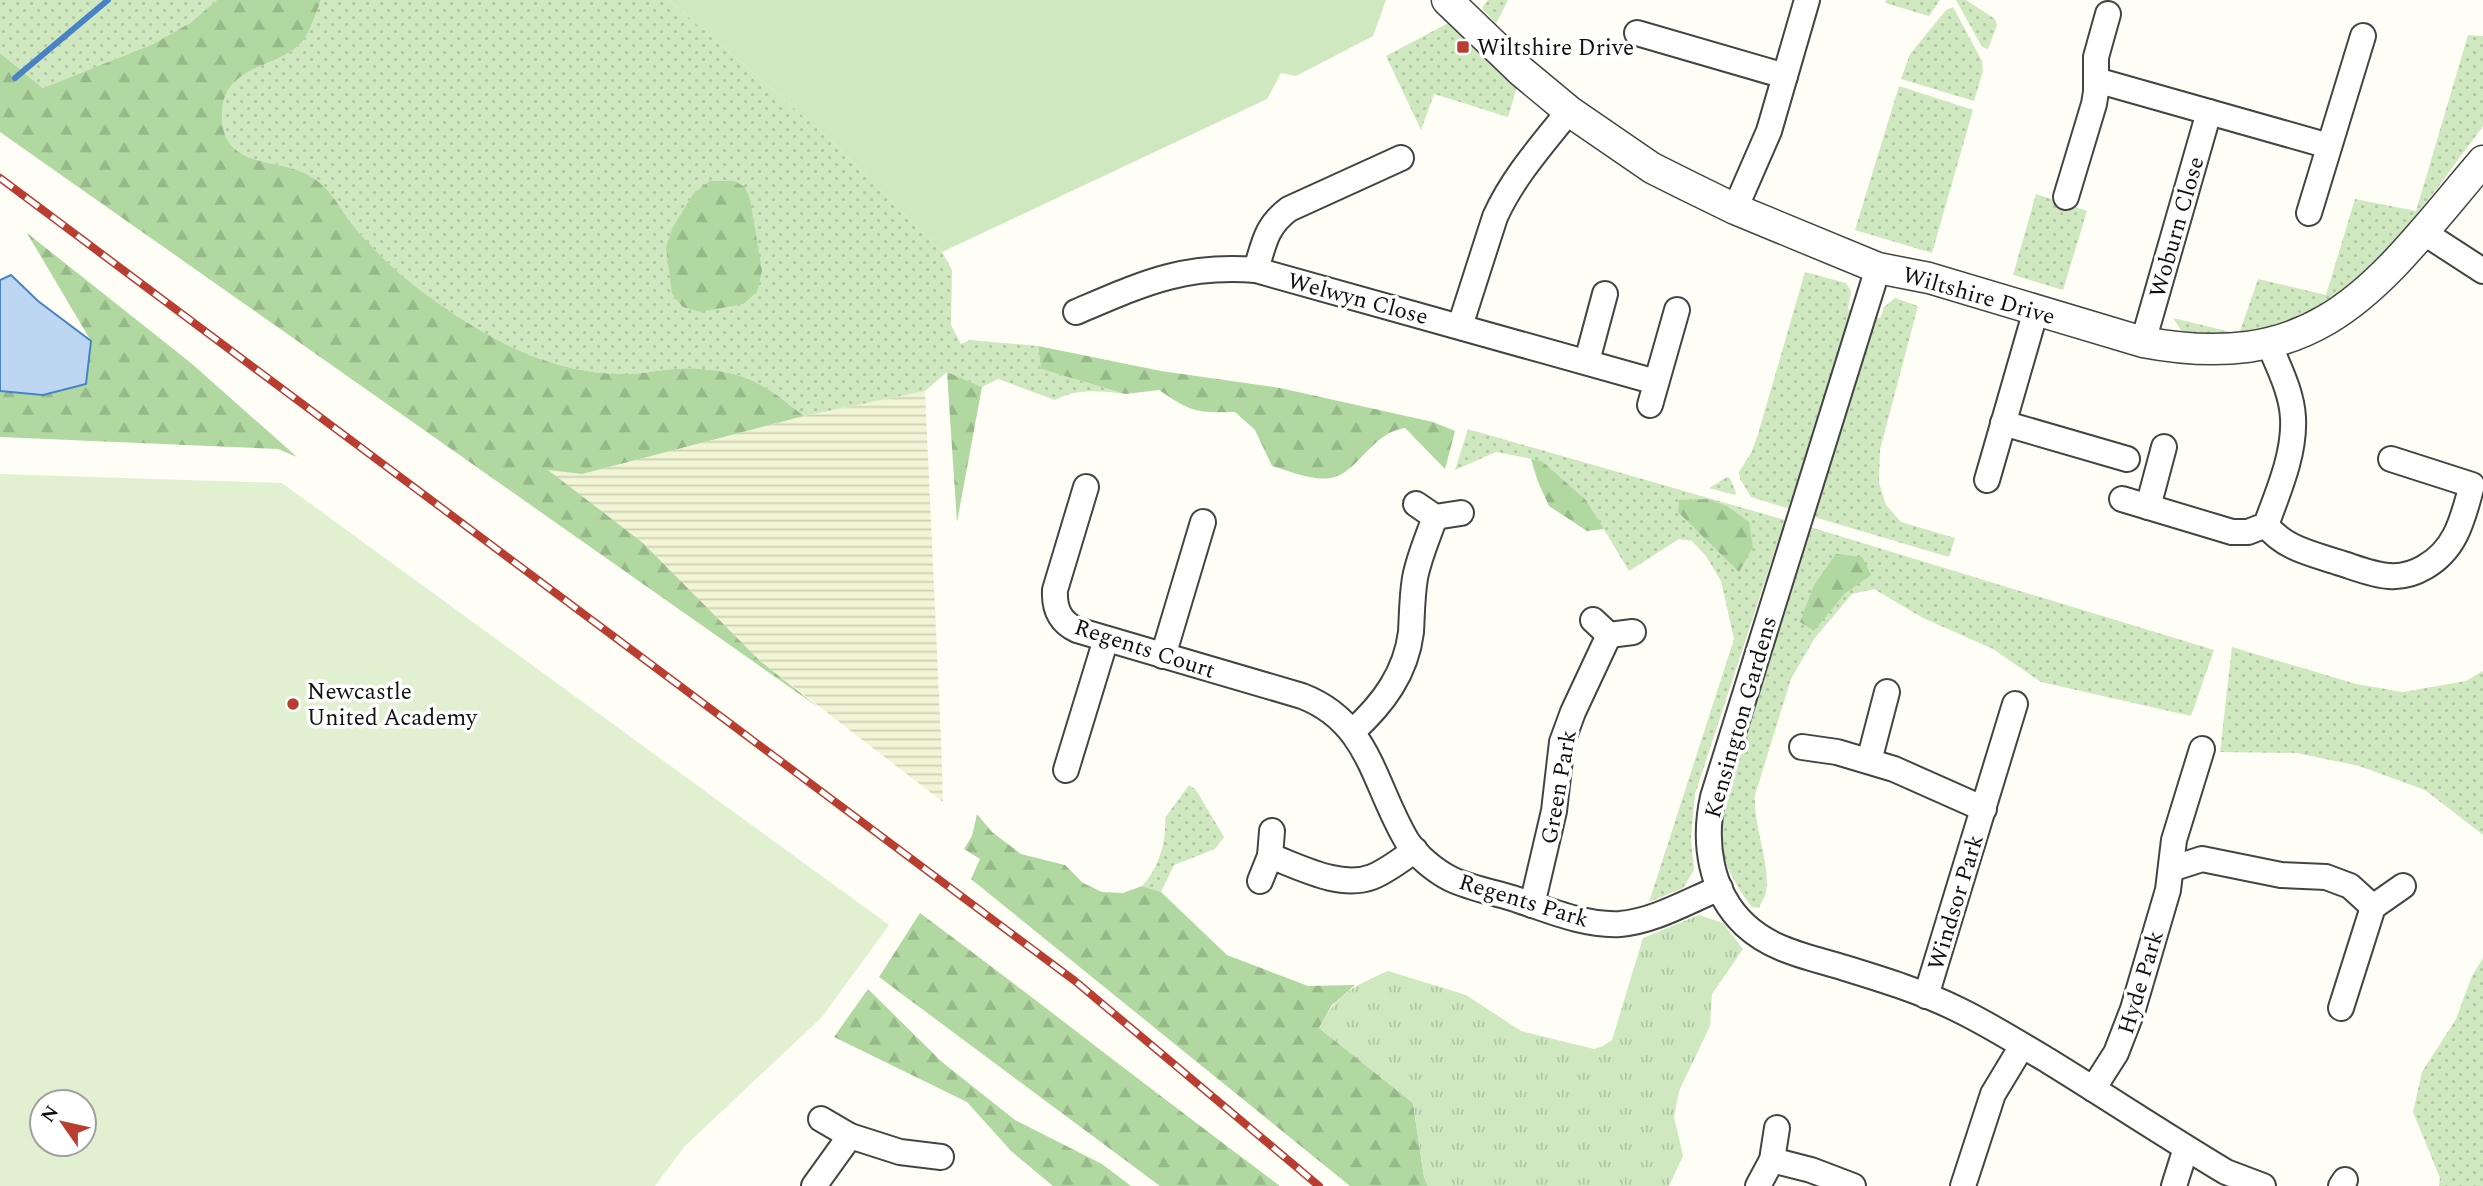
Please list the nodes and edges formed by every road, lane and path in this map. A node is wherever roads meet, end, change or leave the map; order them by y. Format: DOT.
graph roads {
  1 [pos="1447,0"];
  2 [pos="1807,0"];
  3 [pos="2108,14"];
  4 [pos="1637,33"];
  5 [pos="2363,36"];
  6 [pos="1785,76"];
  7 [pos="2096,80"];
  8 [pos="1569,111"];
  9 [pos="2209,113"];
  10 [pos="2329,146"];
  11 [pos="1401,159"];
  12 [pos="2483,161"];
  13 [pos="2066,197"];
  14 [pos="1735,209"];
  15 [pos="2309,213"];
  16 [pos="2423,232"];
  17 [pos="1878,268"];
  18 [pos="1256,270"];
  19 [pos="2483,271"];
  20 [pos="1605,294"];
  21 [pos="1677,310"];
  22 [pos="2036,310"];
  23 [pos="1076,312"];
  24 [pos="1460,326"];
  25 [pos="2143,342"];
  26 [pos="2269,344"];
  27 [pos="1587,361"];
  28 [pos="2003,424"];
  29 [pos="2164,447"];
  30 [pos="2127,459"];
  31 [pos="2390,459"];
  32 [pos="1987,480"];
  33 [pos="1086,487"];
  34 [pos="2122,499"];
  35 [pos="2148,507"];
  36 [pos="1461,513"];
  37 [pos="1203,522"];
  38 [pos="2266,525"];
  39 [pos="1612,629"];
  40 [pos="1106,639"];
  41 [pos="1163,656"];
  42 [pos="1887,692"];
  43 [pos="2015,704"];
  44 [pos="1353,731"];
  45 [pos="1802,747"];
  46 [pos="2202,749"];
  47 [pos="1869,761"];
  48 [pos="1066,770"];
  49 [pos="1984,809"];
  50 [pos="1272,831"];
  51 [pos="1415,850"];
  52 [pos="1270,856"];
  53 [pos="2171,869"];
  54 [pos="1260,881"];
  55 [pos="2403,886"];
  56 [pos="1720,888"];
  57 [pos="1532,905"];
  58 [pos="2373,907"];
  59 [pos="1926,996"];
  60 [pos="2341,1008"];
  61 [pos="2022,1045"];
  62 [pos="2093,1089"];
  63 [pos="821,1119"];
  64 [pos="1777,1128"];
  65 [pos="850,1136"];
  66 [pos="2186,1148"];
  67 [pos="941,1157"];
  68 [pos="1772,1160"];
  69 [pos="814,1186"];
  70 [pos="1758,1186"];
  71 [pos="1853,1186"];
  72 [pos="1963,1186"];
  73 [pos="2174,1186"];
  74 [pos="2263,1186"];
  1 -- 8 [label="street, Wiltshire Drive"];
  2 -- 6 [label="street"];
  3 -- 7 [label="street"];
  4 -- 6 [label="street"];
  5 -- 10 [label="street"];
  6 -- 14 [label="street"];
  7 -- 9 [label="street"];
  7 -- 13 [label="street"];
  8 -- 14 [label="street, Wiltshire Drive"];
  8 -- 24 [label="street, Welwyn Close"];
  9 -- 10 [label="street"];
  9 -- 25 [label="street, Woburn Close"];
  10 -- 15 [label="street"];
  11 -- 18 [label="street, Welwyn Close"];
  12 -- 16 [label="street, Wiltshire Drive"];
  14 -- 17 [label="street, Wiltshire Drive"];
  16 -- 19 [label="street"];
  16 -- 26 [label="street, Wiltshire Drive"];
  17 -- 22 [label="street, Wiltshire Drive"];
  17 -- 56 [label="street, Kensington Gardens"];
  18 -- 23 [label="street, Welwyn Close"];
  18 -- 24 [label="street, Welwyn Close"];
  20 -- 27 [label="street"];
  21 -- 27 [label="street, Welwyn Close"];
  22 -- 25 [label="street, Wiltshire Drive"];
  22 -- 28 [label="street"];
  24 -- 27 [label="street, Welwyn Close"];
  25 -- 26 [label="street, Wiltshire Drive"];
  26 -- 38 [label="street"];
  28 -- 30 [label="street"];
  28 -- 32 [label="street"];
  29 -- 35 [label="street"];
  31 -- 38 [label="street"];
  33 -- 40 [label="street, Regents Court"];
  34 -- 35 [label="street"];
  35 -- 38 [label="street"];
  36 -- 44 [label="street"];
  37 -- 41 [label="street"];
  39 -- 57 [label="street, Green Park"];
  40 -- 41 [label="street, Regents Court"];
  40 -- 48 [label="street"];
  41 -- 44 [label="street, Regents Court"];
  42 -- 47 [label="street"];
  43 -- 49 [label="street, Windsor Park"];
  44 -- 51 [label="street, Regents Park"];
  45 -- 47 [label="street, Windsor Park"];
  46 -- 53 [label="street, Hyde Park"];
  47 -- 49 [label="street, Windsor Park"];
  49 -- 59 [label="street, Windsor Park"];
  50 -- 52 [label="street"];
  51 -- 52 [label="street"];
  51 -- 57 [label="street, Regents Park"];
  52 -- 54 [label="street"];
  53 -- 58 [label="street"];
  53 -- 62 [label="street, Hyde Park"];
  55 -- 58 [label="street"];
  56 -- 57 [label="street, Regents Park"];
  56 -- 59 [label="street, Kensington Gardens"];
  58 -- 60 [label="street"];
  59 -- 61 [label="street, Kensington Gardens"];
  61 -- 62 [label="street, Kensington Gardens"];
  61 -- 72 [label="street"];
  62 -- 66 [label="street, Kensington Gardens"];
  63 -- 65 [label="street"];
  64 -- 68 [label="street"];
  65 -- 67 [label="street"];
  65 -- 69 [label="street"];
  66 -- 73 [label="street"];
  66 -- 74 [label="street, Kensington Gardens"];
  68 -- 70 [label="street"];
  68 -- 71 [label="street"];
}
